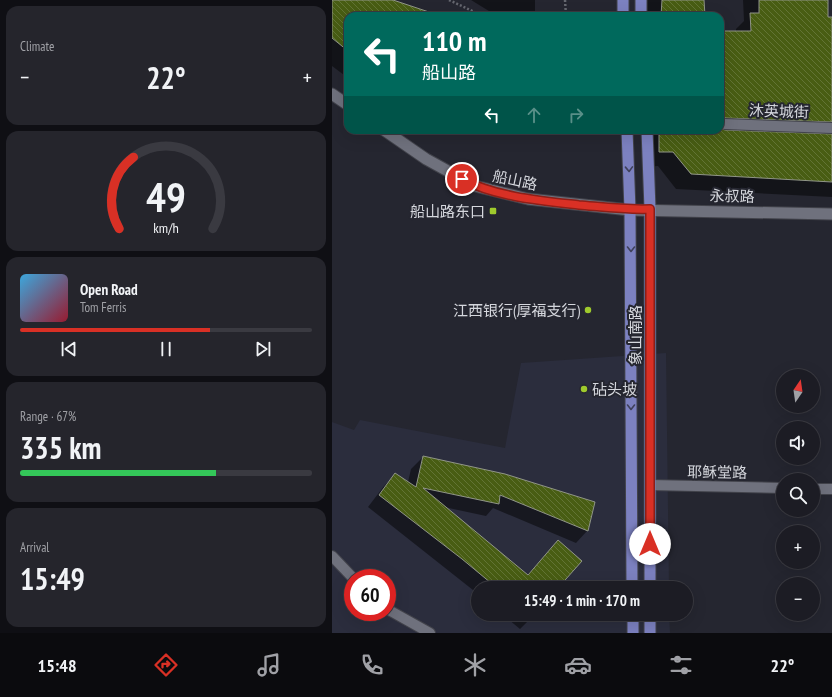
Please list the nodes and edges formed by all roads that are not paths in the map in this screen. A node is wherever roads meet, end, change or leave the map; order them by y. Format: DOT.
graph roads {
  1 [pos="622,0"];
  2 [pos="641,0"];
  3 [pos="623,12"];
  4 [pos="641,12"];
  5 [pos="332,94"];
  6 [pos="344,102"];
  7 [pos="725,124"];
  8 [pos="832,128"];
  9 [pos="390,134"];
  10 [pos="627,134"];
  11 [pos="647,134"];
  12 [pos="650,209"];
  13 [pos="630,210"];
  14 [pos="832,214"];
  15 [pos="650,485"];
  16 [pos="776,488"];
  17 [pos="820,489"];
  18 [pos="832,489"];
  19 [pos="332,556"];
  20 [pos="344,569"];
  21 [pos="632,581"];
  22 [pos="650,581"];
  23 [pos="396,614"];
  24 [pos="632,621"];
  25 [pos="650,621"];
  26 [pos="430,633"];
  27 [pos="633,633"];
  28 [pos="650,633"];
  1 -- 3 [label="main road"];
  2 -- 4 [label="main road"];
  5 -- 6 [label="street"];
  7 -- 8 [label="lane, 沐英城街"];
  9 -- 13 [label="street, 船山路"];
  10 -- 13 [label="main road, 象山南路, one-way"];
  11 -- 12 [label="main road, 象山南路"];
  12 -- 13 [label="street, 永叔路"];
  12 -- 14 [label="street, 永叔路"];
  12 -- 15 [label="main road, 象山南路"];
  13 -- 21 [label="main road, 象山南路, one-way"];
  15 -- 16 [label="lane, 耶稣堂路"];
  15 -- 22 [label="main road, 象山南路"];
  17 -- 18 [label="lane"];
  19 -- 20 [label="lane"];
  23 -- 26 [label="lane"];
  24 -- 27 [label="main road"];
  25 -- 28 [label="main road"];
}
